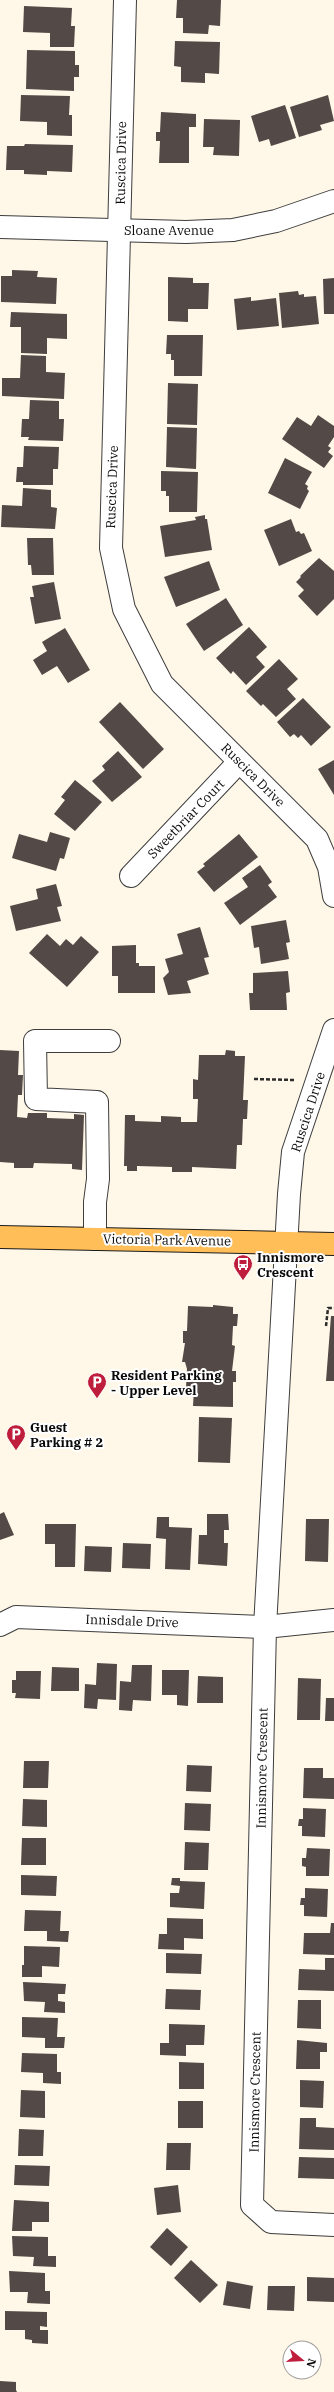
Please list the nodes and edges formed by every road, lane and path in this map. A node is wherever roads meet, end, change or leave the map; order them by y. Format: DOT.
graph roads {
  1 [pos="125,0"];
  2 [pos="334,201"];
  3 [pos="0,227"];
  4 [pos="119,231"];
  5 [pos="239,762"];
  6 [pos="332,866"];
  7 [pos="131,876"];
  8 [pos="334,896"];
  9 [pos="334,1030"];
  10 [pos="108,1041"];
  11 [pos="254,1079"];
  12 [pos="318,1080"];
  13 [pos="0,1237"];
  14 [pos="95,1239"];
  15 [pos="287,1243"];
  16 [pos="334,1244"];
  17 [pos="334,1308"];
  18 [pos="326,1326"];
  19 [pos="334,1620"];
  20 [pos="0,1625"];
  21 [pos="265,1627"];
  22 [pos="334,2225"];
  1 -- 4 [label="street, Ruscica Drive"];
  2 -- 4 [label="street, Sloane Avenue"];
  3 -- 4 [label="street, Sloane Avenue"];
  4 -- 5 [label="street, Ruscica Drive"];
  5 -- 6 [label="street, Ruscica Drive"];
  5 -- 7 [label="street, Sweetbriar Court"];
  6 -- 8 [label="street, Ruscica Drive"];
  9 -- 12 [label="street, Ruscica Drive"];
  10 -- 14 [label="street"];
  11 -- 12 [label="path"];
  12 -- 15 [label="street, Ruscica Drive"];
  13 -- 14 [label="main road, Victoria Park Avenue"];
  14 -- 15 [label="main road, Victoria Park Avenue"];
  15 -- 16 [label="main road, Victoria Park Avenue"];
  15 -- 21 [label="street, Innismore Crescent"];
  17 -- 18 [label="path"];
  19 -- 21 [label="street, Innisdale Drive"];
  20 -- 21 [label="street, Innisdale Drive"];
  21 -- 22 [label="street, Innismore Crescent"];
}
